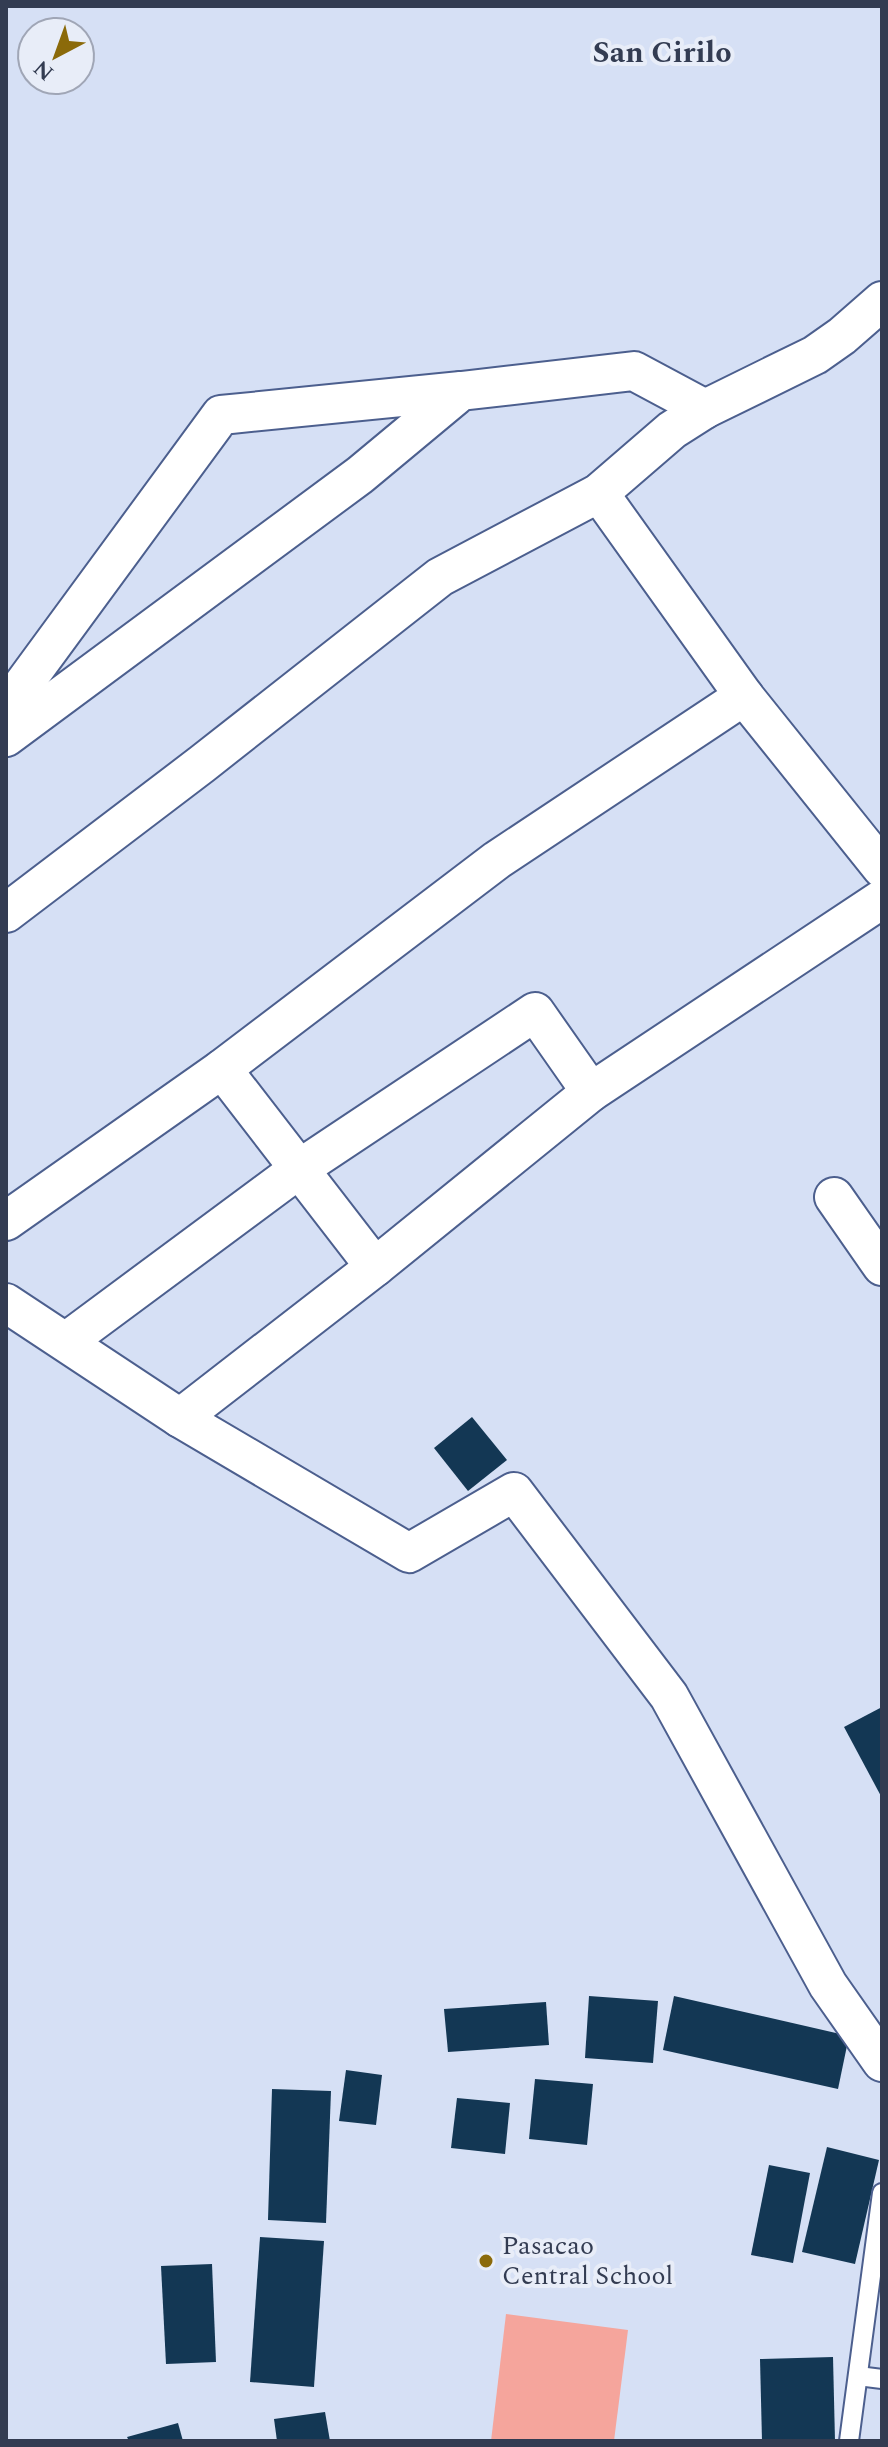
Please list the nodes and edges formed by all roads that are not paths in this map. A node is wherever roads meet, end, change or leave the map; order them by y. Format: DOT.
graph roads {
  1 [pos="882,301"];
  2 [pos="461,391"];
  3 [pos="705,409"];
  4 [pos="599,493"];
  5 [pos="744,696"];
  6 [pos="6,708"];
  7 [pos="6,737"];
  8 [pos="882,868"];
  9 [pos="882,899"];
  10 [pos="6,913"];
  11 [pos="222,1069"];
  12 [pos="591,1092"];
  13 [pos="299,1169"];
  14 [pos="834,1197"];
  15 [pos="6,1221"];
  16 [pos="882,1266"];
  17 [pos="375,1267"];
  18 [pos="6,1303"];
  19 [pos="67,1341"];
  20 [pos="180,1418"];
  21 [pos="882,2062"];
  22 [pos="882,2193"];
  23 [pos="858,2376"];
  24 [pos="882,2379"];
  25 [pos="849,2441"];
  1 -- 3 [label="street"];
  2 -- 3 [label="street"];
  2 -- 6 [label="street"];
  2 -- 7 [label="street"];
  3 -- 4 [label="street"];
  4 -- 5 [label="street"];
  4 -- 10 [label="street"];
  5 -- 8 [label="street"];
  5 -- 11 [label="street"];
  9 -- 12 [label="street"];
  11 -- 13 [label="street"];
  11 -- 15 [label="street"];
  12 -- 13 [label="street"];
  12 -- 17 [label="street"];
  13 -- 17 [label="street"];
  13 -- 19 [label="street"];
  14 -- 16 [label="street"];
  17 -- 20 [label="street"];
  18 -- 19 [label="street"];
  19 -- 20 [label="street"];
  20 -- 21 [label="street"];
  22 -- 23 [label="lane"];
  23 -- 24 [label="lane"];
  23 -- 25 [label="lane"];
}
